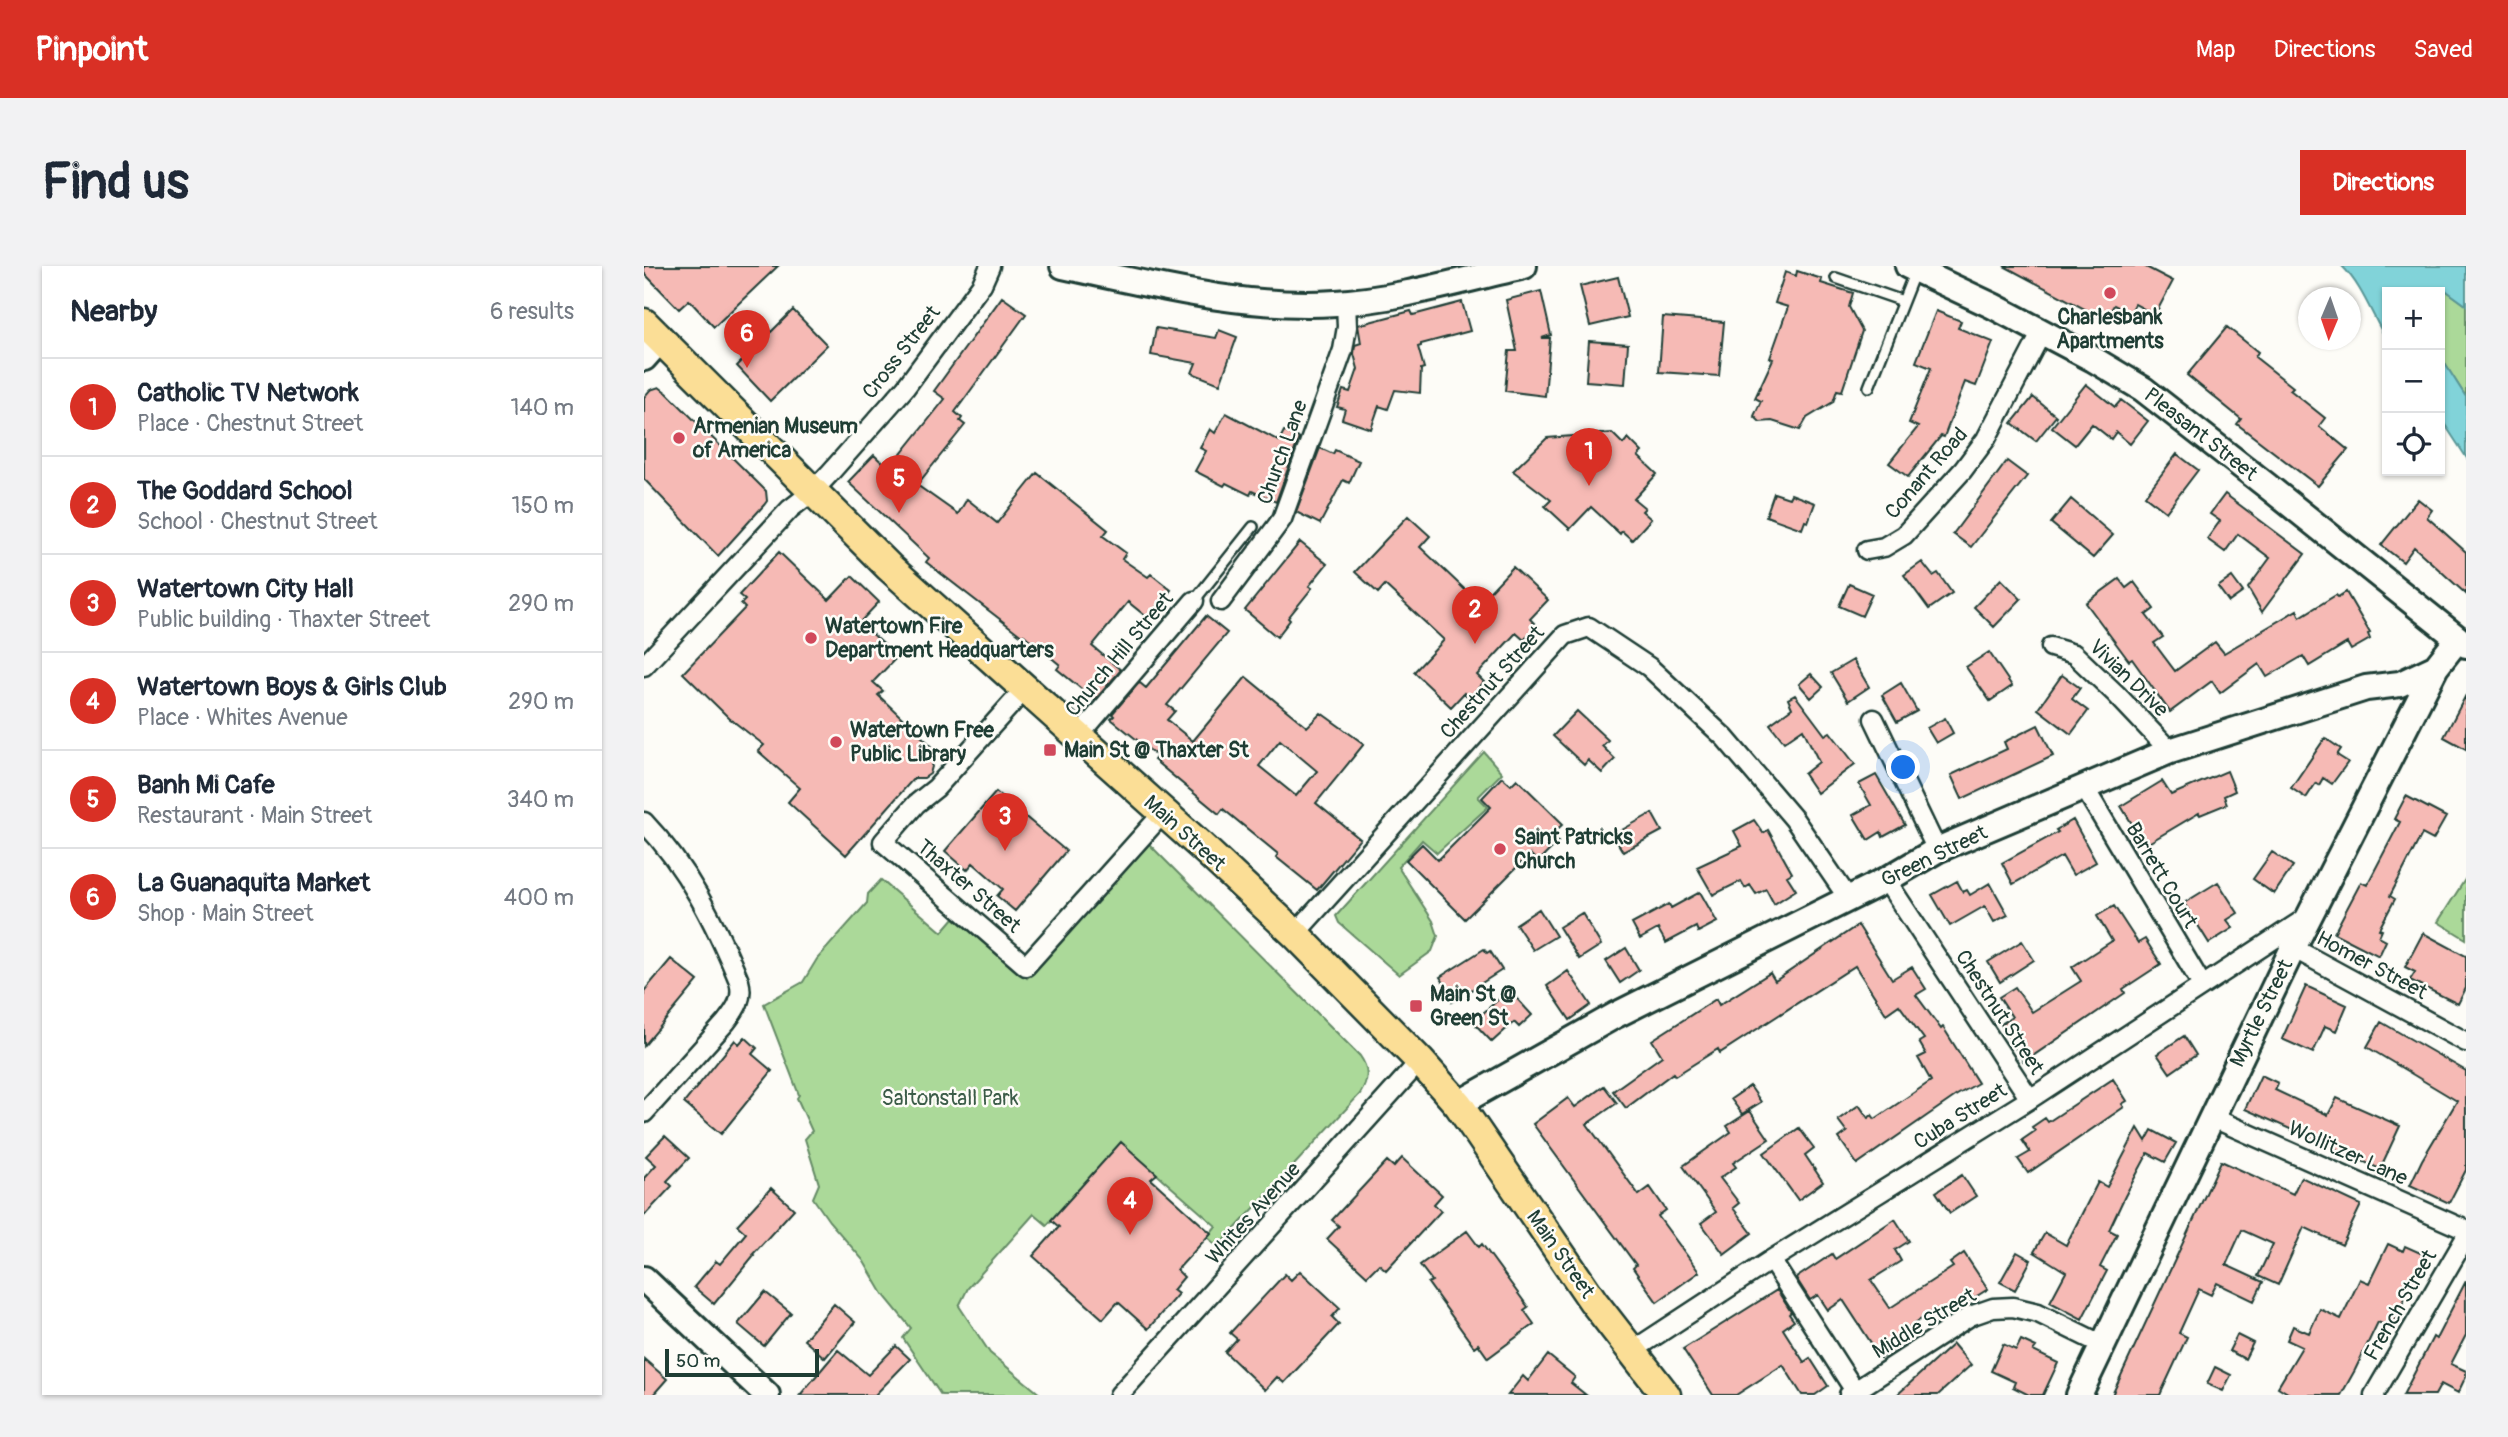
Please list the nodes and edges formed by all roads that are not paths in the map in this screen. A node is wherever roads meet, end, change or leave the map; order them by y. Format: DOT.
graph roads {
  1 [pos="990,266"];
  2 [pos="1063,266"];
  3 [pos="1524,266"];
  4 [pos="1911,268"];
  5 [pos="1836,278"];
  6 [pos="1903,301"];
  7 [pos="1346,302"];
  8 [pos="2042,332"];
  9 [pos="649,340"];
  10 [pos="1869,387"];
  11 [pos="812,492"];
  12 [pos="1253,527"];
  13 [pos="1867,550"];
  14 [pos="1194,601"];
  15 [pos="1221,601"];
  16 [pos="2462,642"];
  17 [pos="2051,647"];
  18 [pos="644,666"];
  19 [pos="2436,667"];
  20 [pos="1024,690"];
  21 [pos="1874,719"];
  22 [pos="1078,737"];
  23 [pos="2170,751"];
  24 [pos="2084,787"];
  25 [pos="1164,813"];
  26 [pos="644,822"];
  27 [pos="1937,850"];
  28 [pos="1886,880"];
  29 [pos="1848,898"];
  30 [pos="2309,916"];
  31 [pos="1295,934"];
  32 [pos="2293,948"];
  33 [pos="2202,985"];
  34 [pos="2466,1042"];
  35 [pos="1420,1061"];
  36 [pos="2030,1099"];
  37 [pos="1458,1104"];
  38 [pos="644,1113"];
  39 [pos="2211,1117"];
  40 [pos="2466,1230"];
  41 [pos="2466,1237"];
  42 [pos="1771,1261"];
  43 [pos="644,1279"];
  44 [pos="2102,1345"];
  45 [pos="1632,1351"];
  46 [pos="1852,1393"];
  47 [pos="768,1395"];
  48 [pos="1119,1395"];
  49 [pos="1667,1395"];
  50 [pos="2079,1395"];
  51 [pos="2374,1395"];
  1 -- 11 [label="street, Cross Street"];
  2 -- 7 [label="street"];
  3 -- 7 [label="street"];
  4 -- 6 [label="lane"];
  4 -- 8 [label="street, Pleasant Street"];
  5 -- 6 [label="lane"];
  6 -- 10 [label="lane"];
  7 -- 15 [label="street, Church Lane"];
  8 -- 13 [label="street, Conant Road"];
  8 -- 16 [label="street, Pleasant Street"];
  9 -- 11 [label="main road, Main Street"];
  11 -- 18 [label="street, Cross Street"];
  11 -- 20 [label="main road, Main Street"];
  12 -- 14 [label="lane"];
  14 -- 22 [label="street, Church Hill Street"];
  16 -- 19 [label="street, Myrtle Street"];
  17 -- 23 [label="street, Vivian Drive"];
  19 -- 23 [label="street, Green Street"];
  19 -- 30 [label="street, Myrtle Street"];
  20 -- 22 [label="main road, Main Street"];
  20 -- 25 [label="street, Thaxter Street"];
  21 -- 27 [label="street"];
  22 -- 25 [label="main road, Main Street"];
  23 -- 24 [label="street, Green Street"];
  24 -- 27 [label="street, Green Street"];
  24 -- 33 [label="street, Barrett Court"];
  25 -- 31 [label="main road, Main Street"];
  26 -- 38 [label="street"];
  27 -- 28 [label="street, Green Street"];
  28 -- 29 [label="street, Green Street"];
  28 -- 36 [label="street, Chestnut Street"];
  29 -- 31 [label="street, Chestnut Street"];
  29 -- 37 [label="street, Green Street"];
  30 -- 32 [label="street, Myrtle Street"];
  30 -- 33 [label="street, Cuba Street"];
  31 -- 35 [label="main road, Main Street"];
  32 -- 34 [label="street, Homer Street"];
  32 -- 39 [label="street, Myrtle Street"];
  33 -- 36 [label="street, Cuba Street"];
  35 -- 37 [label="main road, Main Street"];
  35 -- 48 [label="street, Whites Avenue"];
  36 -- 42 [label="street, Cuba Street"];
  37 -- 45 [label="main road, Main Street"];
  39 -- 40 [label="street, Wollitzer Lane"];
  39 -- 44 [label="street, Myrtle Street"];
  41 -- 51 [label="street, French Street"];
  42 -- 45 [label="street, Cuba Street"];
  42 -- 46 [label="street"];
  43 -- 47 [label="street"];
  44 -- 46 [label="street, Middle Street"];
  44 -- 50 [label="street, Myrtle Street"];
  45 -- 49 [label="main road, Main Street"];
}
